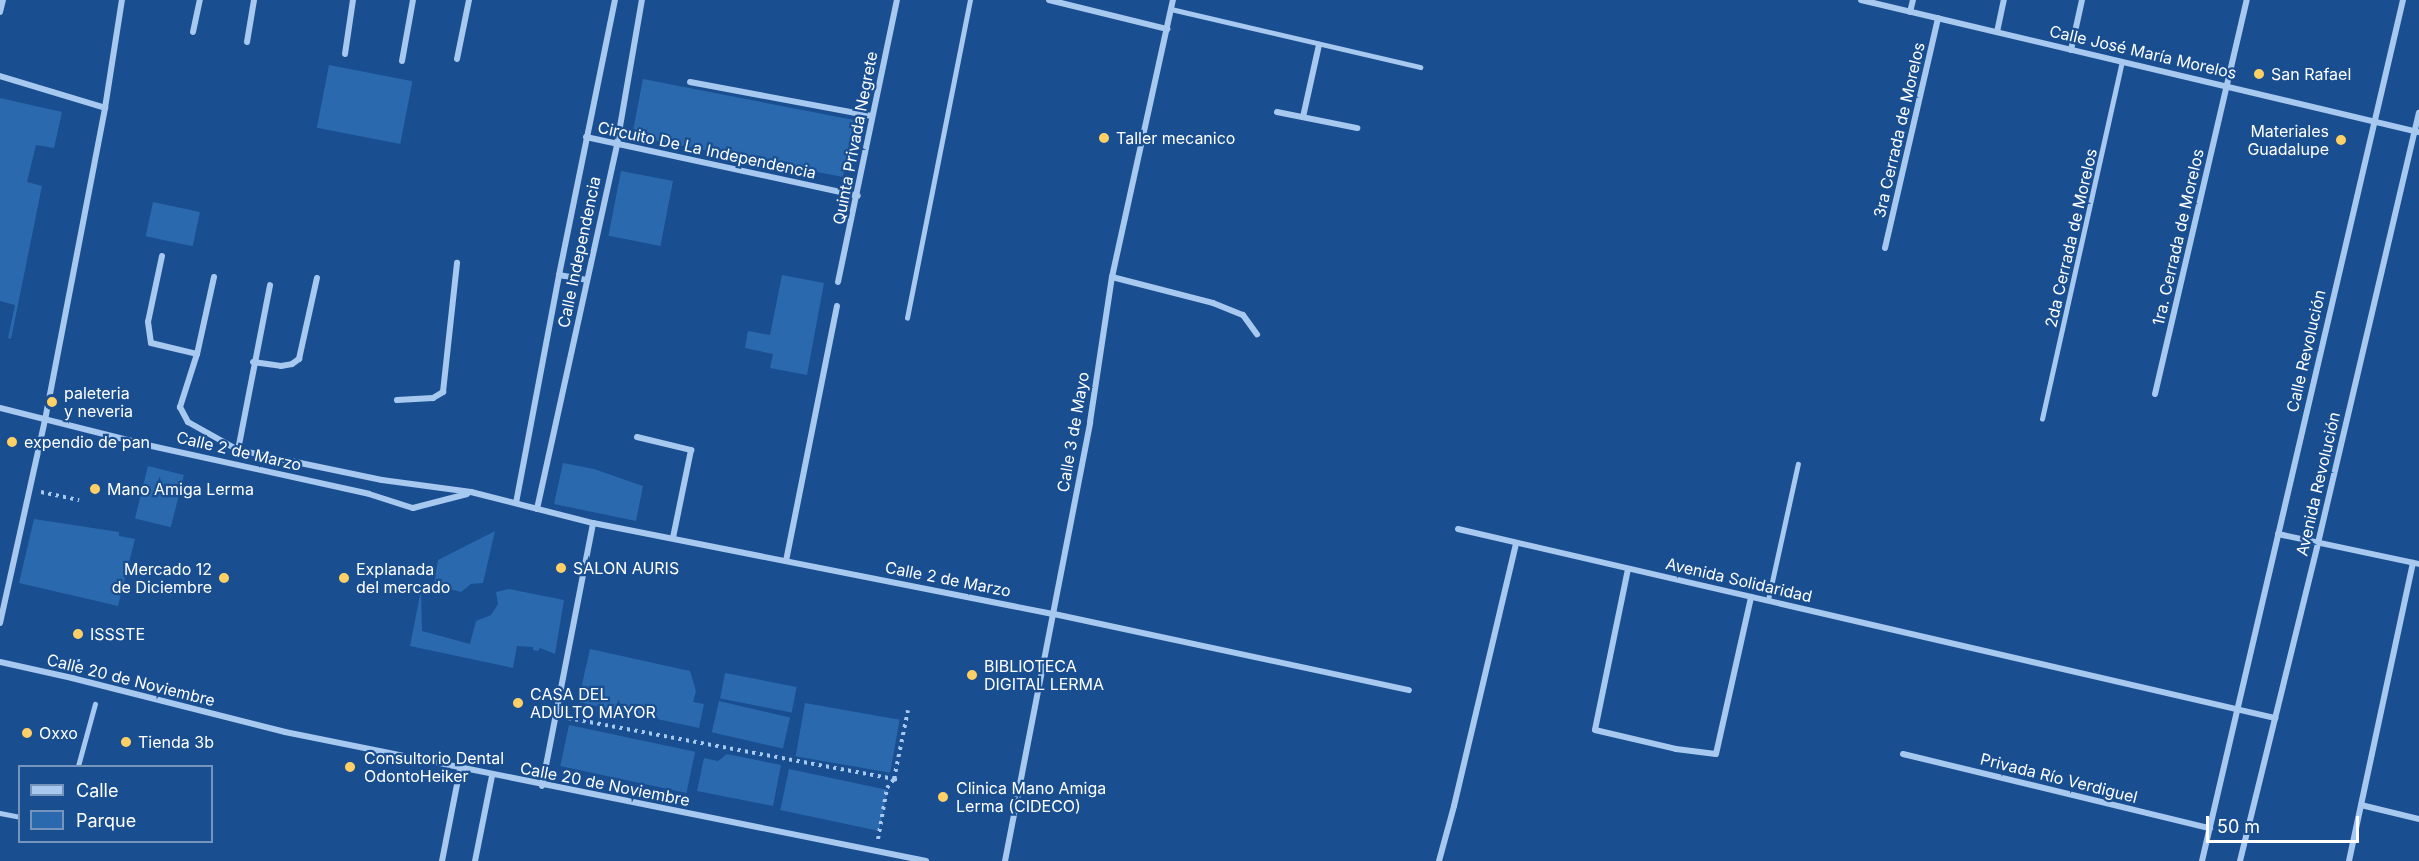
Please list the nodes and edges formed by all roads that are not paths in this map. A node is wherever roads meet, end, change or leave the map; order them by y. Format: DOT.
graph roads {
  1 [pos="3,0"];
  2 [pos="122,0"];
  3 [pos="200,0"];
  4 [pos="255,0"];
  5 [pos="353,0"];
  6 [pos="413,0"];
  7 [pos="469,0"];
  8 [pos="615,0"];
  9 [pos="642,0"];
  10 [pos="897,0"];
  11 [pos="970,0"];
  12 [pos="1049,0"];
  13 [pos="1173,0"];
  14 [pos="1861,0"];
  15 [pos="1913,0"];
  16 [pos="2004,0"];
  17 [pos="2082,0"];
  18 [pos="2247,0"];
  19 [pos="2403,0"];
  20 [pos="1171,9"];
  21 [pos="0,12"];
  22 [pos="1910,12"];
  23 [pos="1938,18"];
  24 [pos="1167,28"];
  25 [pos="193,32"];
  26 [pos="1997,32"];
  27 [pos="248,42"];
  28 [pos="1319,45"];
  29 [pos="2071,50"];
  30 [pos="345,54"];
  31 [pos="457,59"];
  32 [pos="402,61"];
  33 [pos="2122,62"];
  34 [pos="1420,67"];
  35 [pos="0,76"];
  36 [pos="690,82"];
  37 [pos="2227,85"];
  38 [pos="105,108"];
  39 [pos="1276,112"];
  40 [pos="2419,113"];
  41 [pos="872,116"];
  42 [pos="1303,117"];
  43 [pos="2374,119"];
  44 [pos="1356,128"];
  45 [pos="2417,131"];
  46 [pos="586,137"];
  47 [pos="617,144"];
  48 [pos="858,196"];
  49 [pos="1885,248"];
  50 [pos="162,256"];
  51 [pos="457,263"];
  52 [pos="559,275"];
  53 [pos="214,277"];
  54 [pos="1112,277"];
  55 [pos="317,278"];
  56 [pos="586,280"];
  57 [pos="838,282"];
  58 [pos="270,285"];
  59 [pos="837,306"];
  60 [pos="907,318"];
  61 [pos="1257,334"];
  62 [pos="197,354"];
  63 [pos="253,362"];
  64 [pos="2155,394"];
  65 [pos="397,400"];
  66 [pos="0,408"];
  67 [pos="2042,419"];
  68 [pos="45,420"];
  69 [pos="637,437"];
  70 [pos="238,450"];
  71 [pos="1798,464"];
  72 [pos="471,492"];
  73 [pos="516,503"];
  74 [pos="537,509"];
  75 [pos="593,523"];
  76 [pos="1458,529"];
  77 [pos="2278,534"];
  78 [pos="673,538"];
  79 [pos="1516,543"];
  80 [pos="2318,543"];
  81 [pos="786,561"];
  82 [pos="2416,563"];
  83 [pos="1628,569"];
  84 [pos="1751,597"];
  85 [pos="1768,600"];
  86 [pos="1054,614"];
  87 [pos="0,623"];
  88 [pos="0,662"];
  89 [pos="1409,690"];
  90 [pos="95,704"];
  91 [pos="2236,709"];
  92 [pos="2276,718"];
  93 [pos="1903,754"];
  94 [pos="78,765"];
  95 [pos="460,769"];
  96 [pos="492,776"];
  97 [pos="542,786"];
  98 [pos="2361,805"];
  99 [pos="0,813"];
  100 [pos="18,817"];
  101 [pos="2419,819"];
  102 [pos="2210,828"];
  103 [pos="442,861"];
  104 [pos="475,861"];
  105 [pos="926,861"];
  106 [pos="1005,861"];
  107 [pos="1439,861"];
  108 [pos="2202,861"];
  109 [pos="2240,861"];
  110 [pos="2349,861"];
  1 -- 21 [label="street"];
  2 -- 38 [label="street"];
  3 -- 25 [label="street"];
  4 -- 27 [label="street"];
  5 -- 30 [label="street"];
  6 -- 32 [label="street"];
  7 -- 31 [label="street"];
  8 -- 46 [label="street, Calle Independencia"];
  9 -- 47 [label="street, Calle Independencia"];
  10 -- 41 [label="street, Quinta Privada Negrete"];
  11 -- 60 [label="lane"];
  12 -- 24 [label="street"];
  13 -- 20 [label="street, Calle 3 de Mayo"];
  14 -- 22 [label="street, Calle José María Morelos"];
  15 -- 22 [label="street"];
  16 -- 26 [label="street"];
  17 -- 29 [label="street"];
  18 -- 37 [label="street, 1ra. Cerrada de Morelos"];
  19 -- 43 [label="street, Calle Revolución"];
  20 -- 24 [label="street, Calle 3 de Mayo"];
  20 -- 28 [label="lane"];
  22 -- 23 [label="street, Calle José María Morelos"];
  23 -- 26 [label="street, Calle José María Morelos"];
  23 -- 49 [label="street, 3ra Cerrada de Morelos"];
  24 -- 54 [label="street, Calle 3 de Mayo"];
  26 -- 29 [label="street, Calle José María Morelos"];
  28 -- 34 [label="lane"];
  28 -- 42 [label="street"];
  29 -- 33 [label="street, Calle José María Morelos"];
  33 -- 37 [label="street, Calle José María Morelos"];
  33 -- 67 [label="lane, 2da Cerrada de Morelos"];
  35 -- 38 [label="street"];
  36 -- 41 [label="street"];
  37 -- 43 [label="street, Calle José María Morelos"];
  37 -- 64 [label="street, 1ra. Cerrada de Morelos"];
  38 -- 68 [label="street"];
  39 -- 42 [label="street"];
  40 -- 45 [label="street, Avenida Revolución"];
  41 -- 48 [label="street, Quinta Privada Negrete"];
  42 -- 44 [label="street"];
  43 -- 45 [label="street, Calle José María Morelos"];
  43 -- 77 [label="street, Calle Revolución"];
  45 -- 80 [label="street, Avenida Revolución"];
  46 -- 47 [label="street, Circuito De La Independencia"];
  46 -- 52 [label="street, Calle Independencia"];
  47 -- 48 [label="street, Circuito De La Independencia"];
  47 -- 56 [label="street, Calle Independencia"];
  48 -- 57 [label="street, Quinta Privada Negrete"];
  50 -- 62 [label="street"];
  51 -- 65 [label="street"];
  52 -- 56 [label="street"];
  52 -- 73 [label="street, Calle Independencia"];
  53 -- 62 [label="street"];
  54 -- 61 [label="street"];
  54 -- 86 [label="street, Calle 3 de Mayo"];
  55 -- 63 [label="street"];
  56 -- 74 [label="street, Calle Independencia"];
  58 -- 63 [label="street"];
  59 -- 81 [label="street"];
  62 -- 70 [label="street, Calle 2 de Marzo"];
  63 -- 70 [label="street"];
  66 -- 68 [label="street, Calle 2 de Marzo"];
  68 -- 72 [label="street, Calle 2 de Marzo"];
  68 -- 87 [label="street"];
  69 -- 78 [label="street"];
  70 -- 72 [label="street, Calle 2 de Marzo"];
  71 -- 85 [label="lane"];
  72 -- 73 [label="street, Calle 2 de Marzo"];
  73 -- 74 [label="street, Calle 2 de Marzo"];
  74 -- 75 [label="street, Calle 2 de Marzo"];
  75 -- 78 [label="street, Calle 2 de Marzo"];
  75 -- 97 [label="street"];
  76 -- 79 [label="street, Avenida Solidaridad"];
  77 -- 80 [label="street"];
  77 -- 91 [label="street, Calle Revolución"];
  78 -- 81 [label="street, Calle 2 de Marzo"];
  79 -- 83 [label="street, Avenida Solidaridad"];
  79 -- 107 [label="street"];
  80 -- 82 [label="street"];
  80 -- 92 [label="street, Avenida Revolución"];
  81 -- 86 [label="street, Calle 2 de Marzo"];
  82 -- 98 [label="street"];
  83 -- 84 [label="street, Avenida Solidaridad"];
  83 -- 84 [label="street"];
  84 -- 85 [label="street, Avenida Solidaridad"];
  85 -- 91 [label="street, Avenida Solidaridad"];
  86 -- 89 [label="street, Calle 2 de Marzo"];
  86 -- 106 [label="street, Calle 3 de Mayo"];
  88 -- 95 [label="street, Calle 20 de Noviembre"];
  90 -- 94 [label="lane"];
  91 -- 92 [label="street, Avenida Solidaridad"];
  91 -- 102 [label="street, Calle Revolución"];
  92 -- 109 [label="street, Avenida Revolución"];
  93 -- 102 [label="street, Privada Río Verdiguel"];
  95 -- 96 [label="street, Calle 20 de Noviembre"];
  95 -- 103 [label="street"];
  96 -- 97 [label="street, Calle 20 de Noviembre"];
  96 -- 104 [label="street"];
  97 -- 105 [label="street, Calle 20 de Noviembre"];
  98 -- 101 [label="street"];
  98 -- 110 [label="street"];
  99 -- 100 [label="lane"];
  102 -- 108 [label="street, Calle Revolución"];
}
